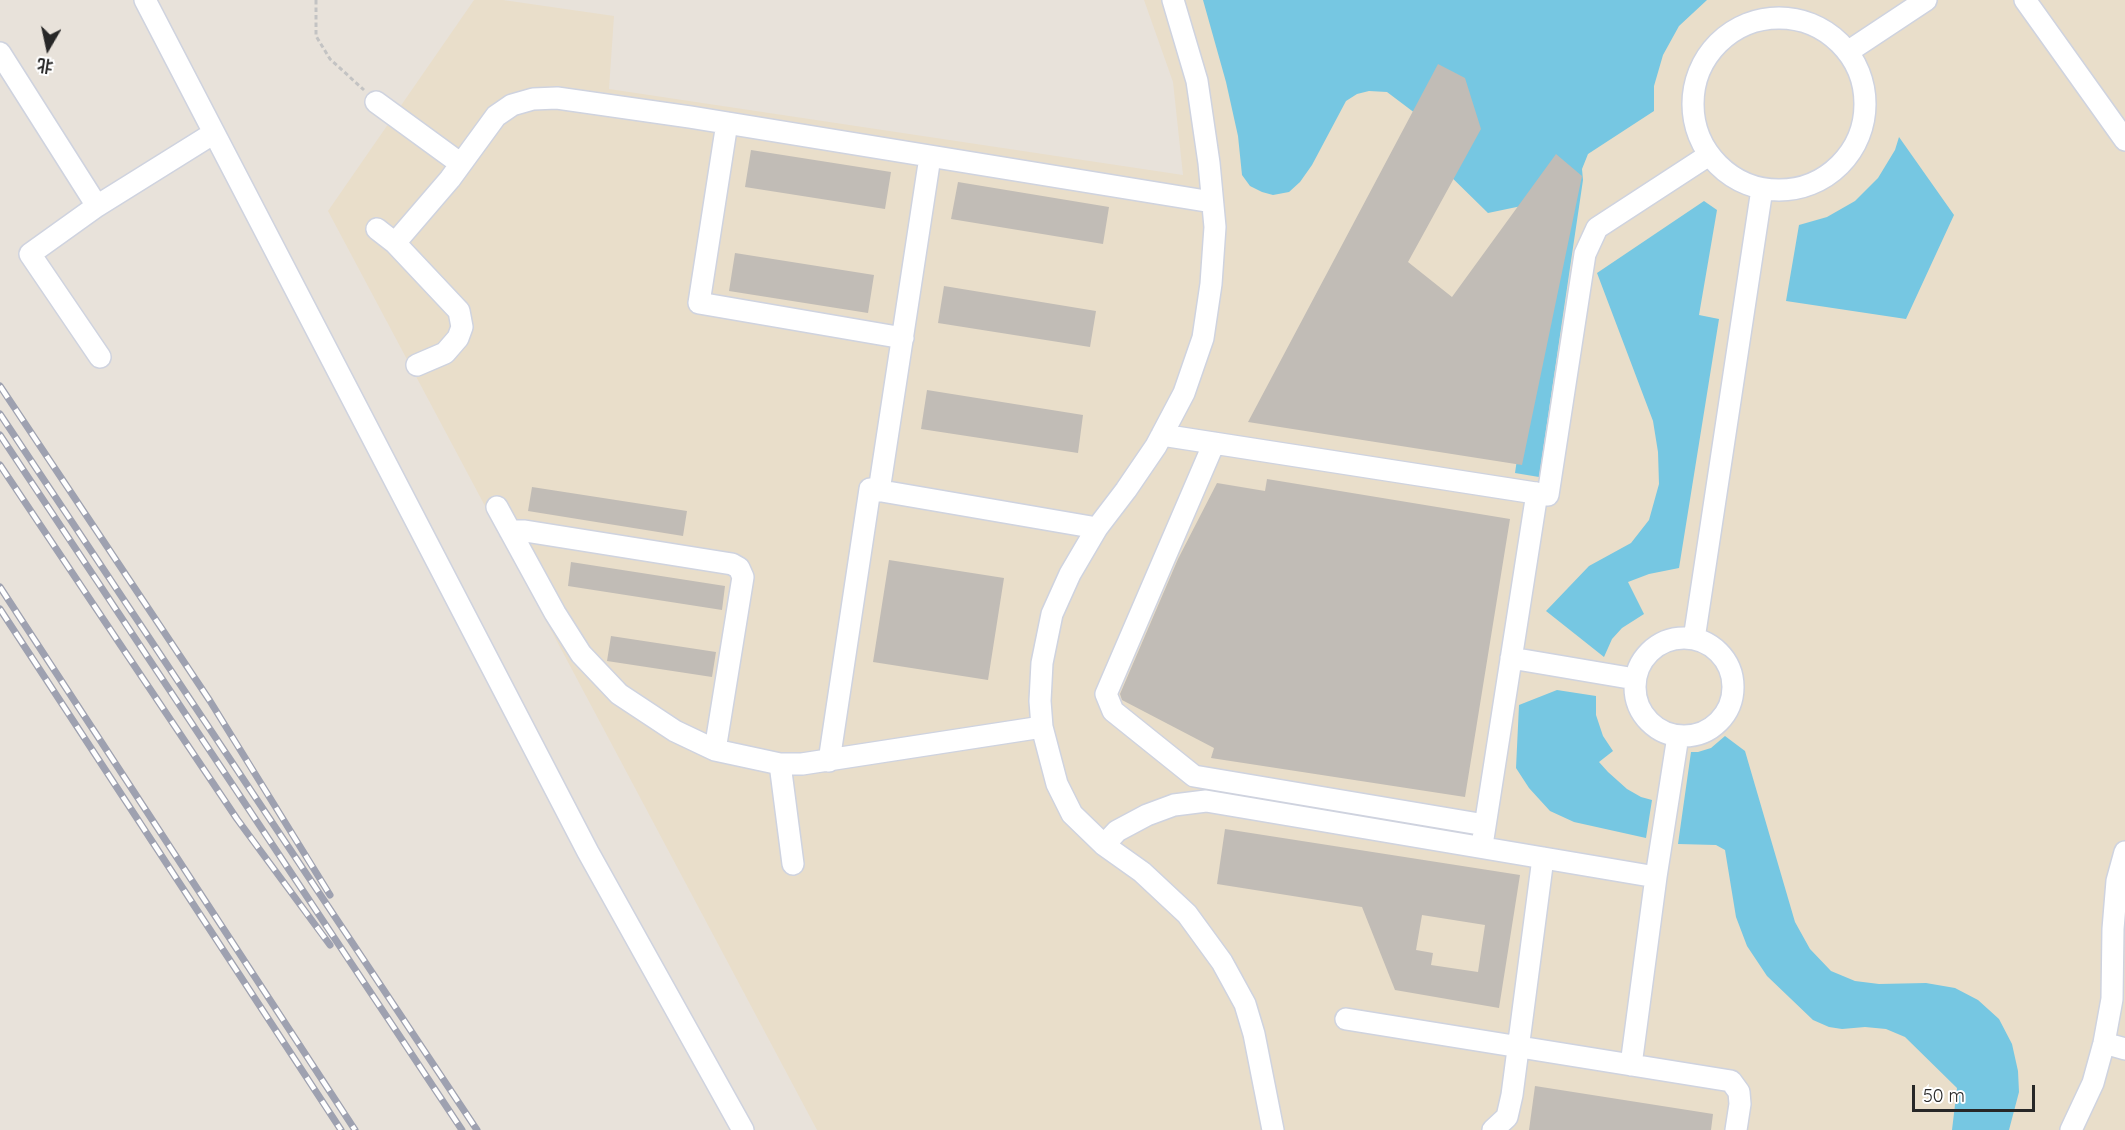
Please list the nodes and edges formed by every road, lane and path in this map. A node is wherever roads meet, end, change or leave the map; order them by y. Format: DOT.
graph roads {
  1 [pos="145,0"];
  2 [pos="316,0"];
  3 [pos="1173,0"];
  4 [pos="1926,0"];
  5 [pos="2025,0"];
  6 [pos="1849,51"];
  7 [pos="0,53"];
  8 [pos="376,102"];
  9 [pos="727,123"];
  10 [pos="214,133"];
  11 [pos="2125,140"];
  12 [pos="1709,155"];
  13 [pos="930,157"];
  14 [pos="461,164"];
  15 [pos="1762,189"];
  16 [pos="1212,202"];
  17 [pos="97,206"];
  18 [pos="377,229"];
  19 [pos="395,243"];
  20 [pos="903,338"];
  21 [pos="100,357"];
  22 [pos="417,365"];
  23 [pos="1162,435"];
  24 [pos="1214,443"];
  25 [pos="879,491"];
  26 [pos="1537,493"];
  27 [pos="497,507"];
  28 [pos="1097,528"];
  29 [pos="510,531"];
  30 [pos="1694,639"];
  31 [pos="1511,658"];
  32 [pos="1635,679"];
  33 [pos="1042,727"];
  34 [pos="1678,736"];
  35 [pos="715,750"];
  36 [pos="829,761"];
  37 [pos="780,764"];
  38 [pos="1485,825"];
  39 [pos="1104,845"];
  40 [pos="1482,847"];
  41 [pos="2125,852"];
  42 [pos="1543,858"];
  43 [pos="793,864"];
  44 [pos="1656,877"];
  45 [pos="1346,1019"];
  46 [pos="2104,1043"];
  47 [pos="1518,1047"];
  48 [pos="2125,1049"];
  49 [pos="1630,1065"];
  50 [pos="743,1130"];
  51 [pos="1273,1130"];
  52 [pos="1493,1130"];
  53 [pos="1736,1130"];
  54 [pos="2071,1130"];
  1 -- 10 [label="street"];
  2 -- 8 [label="path"];
  3 -- 16 [label="street"];
  4 -- 6 [label="street"];
  5 -- 11 [label="street"];
  6 -- 12 [label="street"];
  6 -- 15 [label="street"];
  7 -- 17 [label="street"];
  8 -- 14 [label="street"];
  9 -- 13 [label="street"];
  9 -- 14 [label="street"];
  9 -- 20 [label="street"];
  10 -- 17 [label="street"];
  10 -- 50 [label="street"];
  12 -- 15 [label="street"];
  12 -- 26 [label="street"];
  13 -- 16 [label="street"];
  13 -- 20 [label="street"];
  14 -- 19 [label="street"];
  15 -- 30 [label="street"];
  16 -- 23 [label="street"];
  17 -- 21 [label="street"];
  18 -- 19 [label="street"];
  19 -- 22 [label="street"];
  20 -- 25 [label="street"];
  23 -- 24 [label="street"];
  23 -- 28 [label="street"];
  24 -- 26 [label="street"];
  24 -- 38 [label="street"];
  25 -- 28 [label="street"];
  25 -- 36 [label="street"];
  26 -- 31 [label="street"];
  27 -- 29 [label="street"];
  28 -- 33 [label="street"];
  29 -- 35 [label="street"];
  29 -- 35 [label="street"];
  30 -- 32 [label="street"];
  30 -- 34 [label="street"];
  31 -- 32 [label="street"];
  31 -- 38 [label="street"];
  32 -- 34 [label="street"];
  33 -- 36 [label="street"];
  33 -- 39 [label="street"];
  34 -- 44 [label="street"];
  35 -- 37 [label="street"];
  36 -- 37 [label="street"];
  37 -- 43 [label="street"];
  38 -- 40 [label="street"];
  39 -- 40 [label="street"];
  39 -- 51 [label="street"];
  40 -- 42 [label="street"];
  41 -- 46 [label="street"];
  42 -- 44 [label="street"];
  42 -- 47 [label="street"];
  44 -- 49 [label="street"];
  45 -- 47 [label="street"];
  46 -- 48 [label="street"];
  46 -- 54 [label="street"];
  47 -- 49 [label="street"];
  47 -- 52 [label="street"];
  49 -- 53 [label="street"];
}
